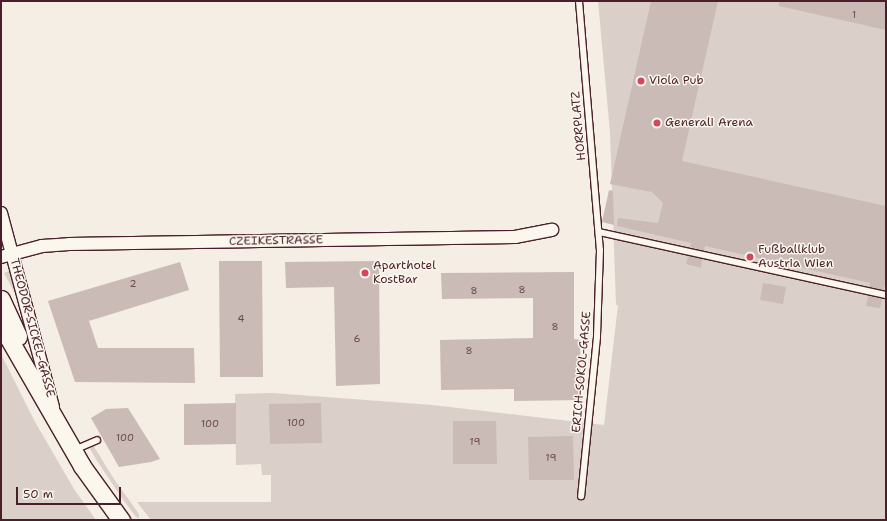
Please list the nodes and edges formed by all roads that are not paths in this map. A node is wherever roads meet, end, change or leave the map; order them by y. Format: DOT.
graph roads {
  1 [pos="579,1"];
  2 [pos="1,213"];
  3 [pos="552,230"];
  4 [pos="599,232"];
  5 [pos="600,250"];
  6 [pos="6,255"];
  7 [pos="886,295"];
  8 [pos="1,299"];
  9 [pos="1,325"];
  10 [pos="56,419"];
  11 [pos="97,440"];
  12 [pos="74,450"];
  13 [pos="581,496"];
  14 [pos="121,520"];
  1 -- 4 [label="lane, HORRPLATZ"];
  2 -- 6 [label="street, THEODOR-SICKEL-GASSE"];
  3 -- 6 [label="street, CZEIKESTRASSE"];
  4 -- 5 [label="lane, HORRPLATZ"];
  4 -- 7 [label="lane"];
  5 -- 13 [label="lane, ERICH-SOKOL-GASSE"];
  6 -- 10 [label="street, THEODOR-SICKEL-GASSE"];
  8 -- 10 [label="main road"];
  9 -- 10 [label="main road"];
  10 -- 12 [label="main road"];
  11 -- 12 [label="lane"];
  12 -- 14 [label="main road"];
}
